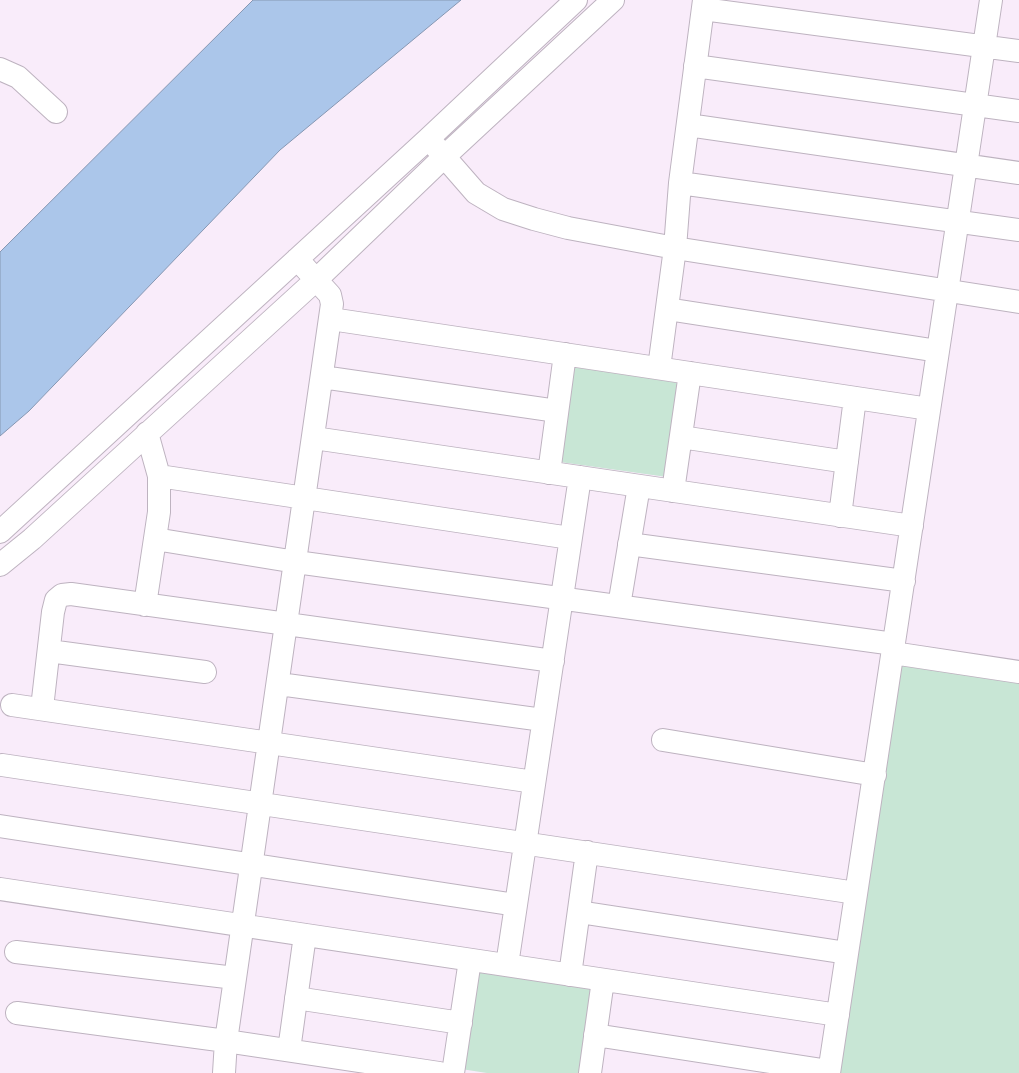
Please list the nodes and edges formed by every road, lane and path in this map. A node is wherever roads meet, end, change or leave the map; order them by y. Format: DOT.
graph roads {
  1 [pos="576,0"];
  2 [pos="613,0"];
  3 [pos="992,0"];
  4 [pos="703,4"];
  5 [pos="985,46"];
  6 [pos="1019,51"];
  7 [pos="695,66"];
  8 [pos="0,69"];
  9 [pos="976,104"];
  10 [pos="1019,111"];
  11 [pos="56,112"];
  12 [pos="688,125"];
  13 [pos="428,139"];
  14 [pos="445,156"];
  15 [pos="966,165"];
  16 [pos="1019,173"];
  17 [pos="680,183"];
  18 [pos="958,221"];
  19 [pos="1019,230"];
  20 [pos="675,248"];
  21 [pos="297,259"];
  22 [pos="317,279"];
  23 [pos="947,292"];
  24 [pos="1019,302"];
  25 [pos="667,309"];
  26 [pos="331,318"];
  27 [pos="938,351"];
  28 [pos="565,354"];
  29 [pos="659,368"];
  30 [pos="690,373"];
  31 [pos="322,377"];
  32 [pos="855,398"];
  33 [pos="929,409"];
  34 [pos="557,411"];
  35 [pos="147,433"];
  36 [pos="681,437"];
  37 [pos="314,438"];
  38 [pos="847,462"];
  39 [pos="549,473"];
  40 [pos="159,476"];
  41 [pos="580,477"];
  42 [pos="639,486"];
  43 [pos="673,491"];
  44 [pos="305,498"];
  45 [pos="840,516"];
  46 [pos="912,526"];
  47 [pos="0,532"];
  48 [pos="570,538"];
  49 [pos="155,539"];
  50 [pos="629,544"];
  51 [pos="296,562"];
  52 [pos="0,565"];
  53 [pos="904,581"];
  54 [pos="562,598"];
  55 [pos="145,605"];
  56 [pos="619,606"];
  57 [pos="286,624"];
  58 [pos="893,648"];
  59 [pos="49,651"];
  60 [pos="553,661"];
  61 [pos="205,672"];
  62 [pos="1019,672"];
  63 [pos="279,684"];
  64 [pos="12,705"];
  65 [pos="42,708"];
  66 [pos="543,720"];
  67 [pos="663,740"];
  68 [pos="270,743"];
  69 [pos="2,765"];
  70 [pos="875,775"];
  71 [pos="534,782"];
  72 [pos="261,803"];
  73 [pos="0,826"];
  74 [pos="525,843"];
  75 [pos="587,852"];
  76 [pos="252,863"];
  77 [pos="0,889"];
  78 [pos="856,893"];
  79 [pos="516,905"];
  80 [pos="579,912"];
  81 [pos="243,926"];
  82 [pos="305,935"];
  83 [pos="16,952"];
  84 [pos="847,953"];
  85 [pos="470,960"];
  86 [pos="507,965"];
  87 [pos="570,975"];
  88 [pos="235,978"];
  89 [pos="603,980"];
  90 [pos="296,998"];
  91 [pos="17,1013"];
  92 [pos="838,1015"];
  93 [pos="461,1023"];
  94 [pos="596,1035"];
  95 [pos="226,1041"];
  96 [pos="289,1050"];
  97 [pos="829,1072"];
  98 [pos="224,1073"];
  99 [pos="439,1073"];
  100 [pos="453,1073"];
  101 [pos="590,1073"];
  1 -- 13 [label="street"];
  2 -- 14 [label="street"];
  3 -- 5 [label="street"];
  4 -- 5 [label="street"];
  4 -- 7 [label="street"];
  5 -- 6 [label="street"];
  5 -- 9 [label="street"];
  7 -- 9 [label="street"];
  7 -- 12 [label="street"];
  8 -- 11 [label="street"];
  9 -- 10 [label="street"];
  9 -- 15 [label="street"];
  12 -- 15 [label="street"];
  12 -- 17 [label="street"];
  13 -- 14 [label="street"];
  13 -- 21 [label="street"];
  14 -- 20 [label="street"];
  14 -- 22 [label="street"];
  15 -- 16 [label="street"];
  15 -- 18 [label="street"];
  17 -- 18 [label="street"];
  17 -- 20 [label="street"];
  18 -- 19 [label="street"];
  18 -- 23 [label="street"];
  20 -- 23 [label="street"];
  20 -- 25 [label="street"];
  21 -- 22 [label="street"];
  21 -- 47 [label="street"];
  22 -- 26 [label="street"];
  22 -- 35 [label="street"];
  23 -- 24 [label="street"];
  23 -- 27 [label="street"];
  25 -- 27 [label="street"];
  25 -- 29 [label="street"];
  26 -- 28 [label="street"];
  26 -- 31 [label="street"];
  27 -- 33 [label="street"];
  28 -- 29 [label="street"];
  28 -- 34 [label="street"];
  29 -- 30 [label="street"];
  30 -- 32 [label="street"];
  30 -- 36 [label="street"];
  31 -- 34 [label="street"];
  31 -- 37 [label="street"];
  32 -- 33 [label="street"];
  32 -- 38 [label="street"];
  33 -- 46 [label="street"];
  34 -- 39 [label="street"];
  35 -- 40 [label="street"];
  35 -- 52 [label="street"];
  36 -- 38 [label="street"];
  36 -- 43 [label="street"];
  37 -- 39 [label="street"];
  37 -- 44 [label="street"];
  38 -- 45 [label="street"];
  39 -- 41 [label="street"];
  40 -- 44 [label="street"];
  40 -- 49 [label="street"];
  41 -- 42 [label="street"];
  41 -- 48 [label="street"];
  42 -- 43 [label="street"];
  42 -- 50 [label="street"];
  43 -- 45 [label="street"];
  44 -- 48 [label="street"];
  44 -- 51 [label="street"];
  45 -- 46 [label="street"];
  46 -- 53 [label="street"];
  48 -- 54 [label="street"];
  49 -- 51 [label="street"];
  49 -- 55 [label="street"];
  50 -- 53 [label="street"];
  50 -- 56 [label="street"];
  51 -- 54 [label="street"];
  51 -- 57 [label="street"];
  53 -- 58 [label="street"];
  54 -- 56 [label="street"];
  54 -- 60 [label="street"];
  55 -- 57 [label="street"];
  55 -- 59 [label="street"];
  56 -- 58 [label="street"];
  57 -- 60 [label="street"];
  57 -- 63 [label="street"];
  58 -- 62 [label="street"];
  58 -- 70 [label="street"];
  59 -- 61 [label="street"];
  59 -- 65 [label="street"];
  60 -- 66 [label="street"];
  63 -- 66 [label="street"];
  63 -- 68 [label="street"];
  64 -- 65 [label="street"];
  65 -- 68 [label="street"];
  66 -- 71 [label="street"];
  67 -- 70 [label="street"];
  68 -- 71 [label="street"];
  68 -- 72 [label="street"];
  69 -- 72 [label="street"];
  70 -- 78 [label="street"];
  71 -- 74 [label="street"];
  72 -- 74 [label="street"];
  72 -- 76 [label="street"];
  73 -- 76 [label="street"];
  74 -- 75 [label="street"];
  74 -- 79 [label="street"];
  75 -- 78 [label="street"];
  75 -- 80 [label="street"];
  76 -- 79 [label="street"];
  76 -- 81 [label="street"];
  77 -- 81 [label="street"];
  78 -- 84 [label="street"];
  79 -- 86 [label="street"];
  80 -- 84 [label="street"];
  80 -- 87 [label="street"];
  81 -- 82 [label="street"];
  81 -- 88 [label="street"];
  82 -- 85 [label="street"];
  82 -- 90 [label="street"];
  83 -- 88 [label="street"];
  84 -- 92 [label="street"];
  85 -- 86 [label="street"];
  85 -- 93 [label="street"];
  86 -- 87 [label="street"];
  87 -- 89 [label="street"];
  88 -- 95 [label="street"];
  89 -- 92 [label="street"];
  89 -- 94 [label="street"];
  90 -- 93 [label="street"];
  90 -- 96 [label="street"];
  91 -- 95 [label="street"];
  92 -- 97 [label="street"];
  93 -- 100 [label="street"];
  94 -- 97 [label="street"];
  94 -- 101 [label="street"];
  95 -- 96 [label="street"];
  95 -- 98 [label="street"];
  96 -- 99 [label="street"];
}
